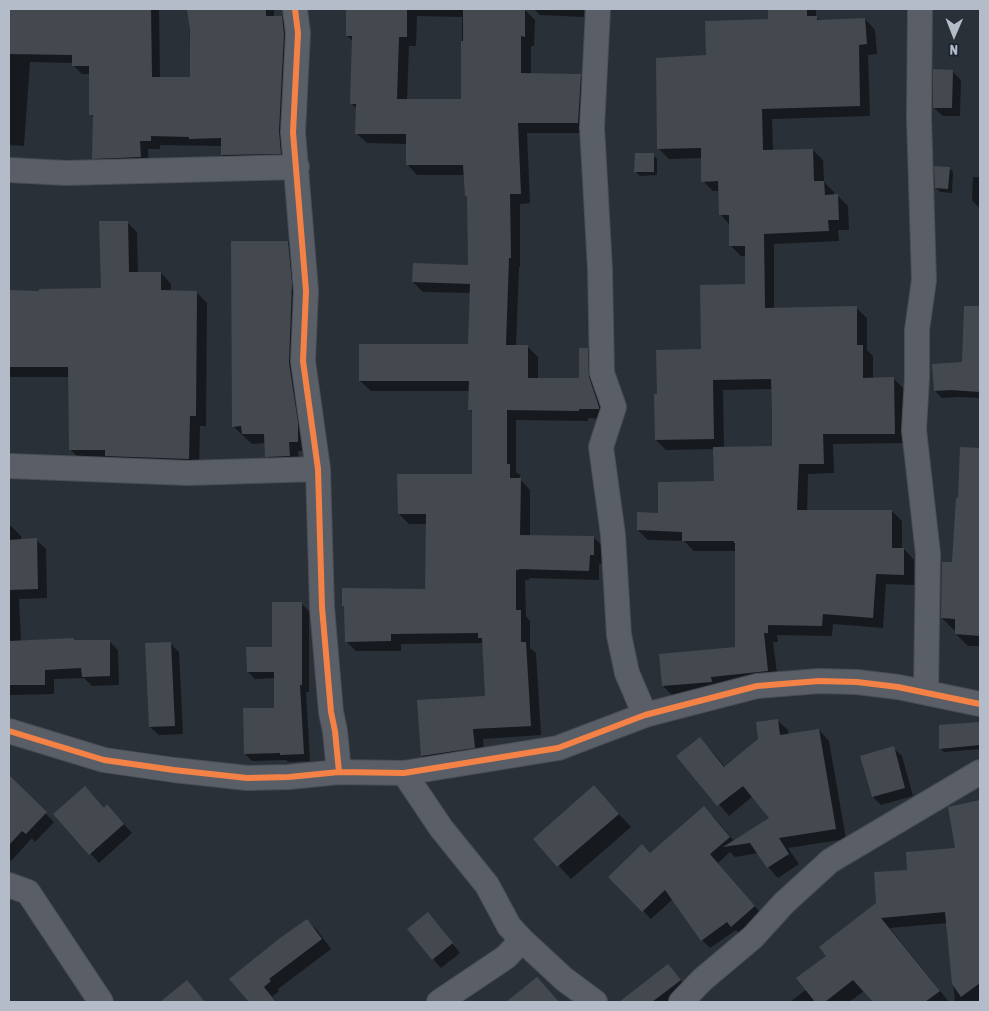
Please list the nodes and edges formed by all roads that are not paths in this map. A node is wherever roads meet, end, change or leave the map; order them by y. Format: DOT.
graph roads {
  1 [pos="295,9"];
  2 [pos="598,9"];
  3 [pos="920,9"];
  4 [pos="297,166"];
  5 [pos="9,170"];
  6 [pos="9,466"];
  7 [pos="318,469"];
  8 [pos="926,692"];
  9 [pos="980,704"];
  10 [pos="645,715"];
  11 [pos="9,730"];
  12 [pos="339,772"];
  13 [pos="980,772"];
  14 [pos="404,773"];
  15 [pos="9,885"];
  16 [pos="522,940"];
  17 [pos="101,1002"];
  18 [pos="439,1002"];
  19 [pos="595,1002"];
  20 [pos="681,1002"];
  1 -- 4 [label="street"];
  2 -- 10 [label="street"];
  3 -- 8 [label="street"];
  4 -- 5 [label="street"];
  4 -- 7 [label="street"];
  6 -- 7 [label="street"];
  7 -- 12 [label="street"];
  8 -- 9 [label="street"];
  8 -- 10 [label="street"];
  10 -- 14 [label="street"];
  11 -- 12 [label="street"];
  12 -- 14 [label="street"];
  13 -- 20 [label="street"];
  14 -- 16 [label="street"];
  15 -- 17 [label="street"];
  16 -- 18 [label="street"];
  16 -- 19 [label="street"];
}
